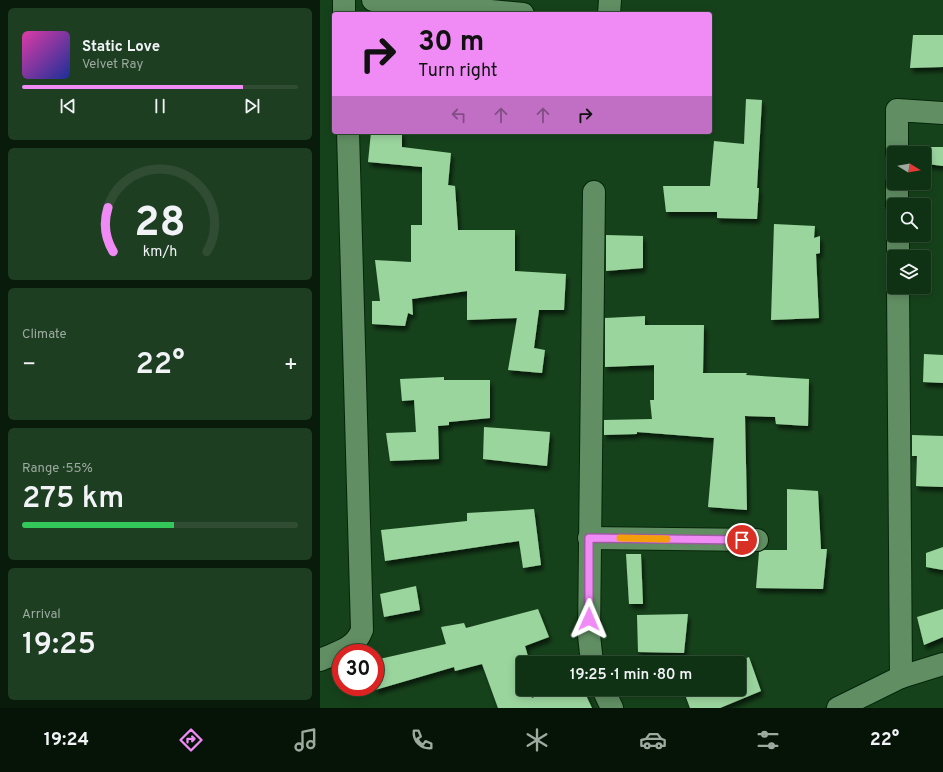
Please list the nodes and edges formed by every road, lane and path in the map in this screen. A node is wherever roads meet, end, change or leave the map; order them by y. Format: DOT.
graph roads {
  1 [pos="344,0"];
  2 [pos="373,0"];
  3 [pos="610,0"];
  4 [pos="344,12"];
  5 [pos="502,12"];
  6 [pos="609,12"];
  7 [pos="943,113"];
  8 [pos="348,134"];
  9 [pos="897,146"];
  10 [pos="594,192"];
  11 [pos="898,294"];
  12 [pos="589,538"];
  13 [pos="757,540"];
  14 [pos="591,656"];
  15 [pos="320,660"];
  16 [pos="943,664"];
  17 [pos="901,677"];
  18 [pos="606,696"];
  19 [pos="612,708"];
  20 [pos="838,708"];
  1 -- 4 [label="street"];
  2 -- 5 [label="street"];
  3 -- 6 [label="street"];
  7 -- 9 [label="street"];
  8 -- 15 [label="street"];
  10 -- 12 [label="street"];
  11 -- 17 [label="street"];
  12 -- 13 [label="street"];
  12 -- 14 [label="street"];
  16 -- 17 [label="street"];
  17 -- 20 [label="street"];
  18 -- 19 [label="street"];
}
